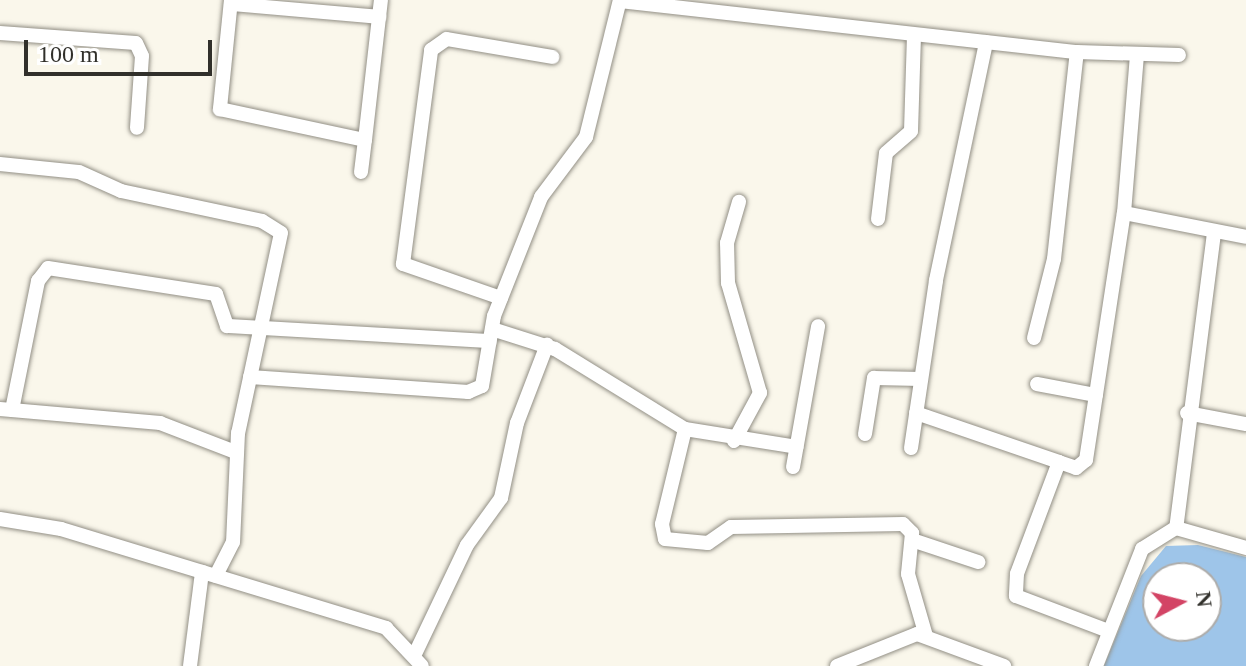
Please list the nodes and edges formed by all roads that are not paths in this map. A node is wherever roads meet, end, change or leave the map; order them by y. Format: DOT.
graph roads {
  1 [pos="381,0"];
  2 [pos="620,0"];
  3 [pos="231,2"];
  4 [pos="673,5"];
  5 [pos="379,17"];
  6 [pos="0,33"];
  7 [pos="914,35"];
  8 [pos="986,42"];
  9 [pos="1077,52"];
  10 [pos="1179,55"];
  11 [pos="1137,56"];
  12 [pos="552,57"];
  13 [pos="137,128"];
  14 [pos="365,140"];
  15 [pos="0,164"];
  16 [pos="361,172"];
  17 [pos="739,202"];
  18 [pos="1124,213"];
  19 [pos="878,219"];
  20 [pos="1214,233"];
  21 [pos="1246,237"];
  22 [pos="501,298"];
  23 [pos="818,326"];
  24 [pos="264,329"];
  25 [pos="491,335"];
  26 [pos="1034,338"];
  27 [pos="547,345"];
  28 [pos="250,377"];
  29 [pos="921,379"];
  30 [pos="1037,384"];
  31 [pos="1096,395"];
  32 [pos="6,410"];
  33 [pos="916,413"];
  34 [pos="1187,413"];
  35 [pos="1246,424"];
  36 [pos="685,429"];
  37 [pos="865,434"];
  38 [pos="734,441"];
  39 [pos="797,447"];
  40 [pos="911,448"];
  41 [pos="235,452"];
  42 [pos="1059,462"];
  43 [pos="793,467"];
  44 [pos="0,519"];
  45 [pos="1176,528"];
  46 [pos="912,540"];
  47 [pos="1246,548"];
  48 [pos="978,562"];
  49 [pos="209,574"];
  50 [pos="1106,630"];
  51 [pos="926,636"];
  52 [pos="418,661"];
  53 [pos="190,666"];
  54 [pos="837,666"];
  55 [pos="1004,666"];
  56 [pos="1096,666"];
  1 -- 5 [label="street"];
  2 -- 4 [label="street"];
  2 -- 22 [label="street"];
  3 -- 5 [label="street"];
  3 -- 14 [label="street"];
  4 -- 7 [label="street"];
  5 -- 14 [label="street"];
  6 -- 13 [label="street"];
  7 -- 8 [label="street"];
  7 -- 19 [label="street"];
  8 -- 9 [label="street"];
  8 -- 29 [label="street"];
  9 -- 11 [label="street"];
  9 -- 26 [label="street"];
  10 -- 11 [label="street"];
  11 -- 18 [label="street"];
  12 -- 22 [label="street"];
  14 -- 16 [label="street"];
  15 -- 24 [label="street"];
  17 -- 38 [label="street"];
  18 -- 20 [label="street"];
  18 -- 31 [label="street"];
  20 -- 21 [label="street"];
  20 -- 34 [label="street"];
  22 -- 25 [label="street"];
  23 -- 39 [label="street"];
  24 -- 25 [label="street"];
  24 -- 28 [label="street"];
  24 -- 32 [label="street"];
  25 -- 27 [label="street"];
  25 -- 28 [label="street"];
  27 -- 36 [label="street"];
  27 -- 52 [label="street"];
  28 -- 41 [label="street"];
  29 -- 33 [label="street"];
  29 -- 37 [label="street"];
  30 -- 31 [label="street"];
  31 -- 42 [label="street"];
  32 -- 41 [label="street"];
  33 -- 40 [label="street"];
  33 -- 42 [label="street"];
  34 -- 35 [label="street"];
  34 -- 45 [label="street"];
  36 -- 38 [label="street"];
  36 -- 46 [label="street"];
  38 -- 39 [label="street"];
  39 -- 43 [label="street"];
  41 -- 49 [label="street"];
  42 -- 50 [label="street"];
  44 -- 49 [label="street"];
  45 -- 47 [label="street"];
  45 -- 50 [label="street"];
  46 -- 48 [label="street"];
  46 -- 51 [label="street"];
  49 -- 52 [label="street"];
  49 -- 53 [label="street"];
  50 -- 56 [label="street"];
  51 -- 54 [label="street"];
  51 -- 55 [label="street"];
}
